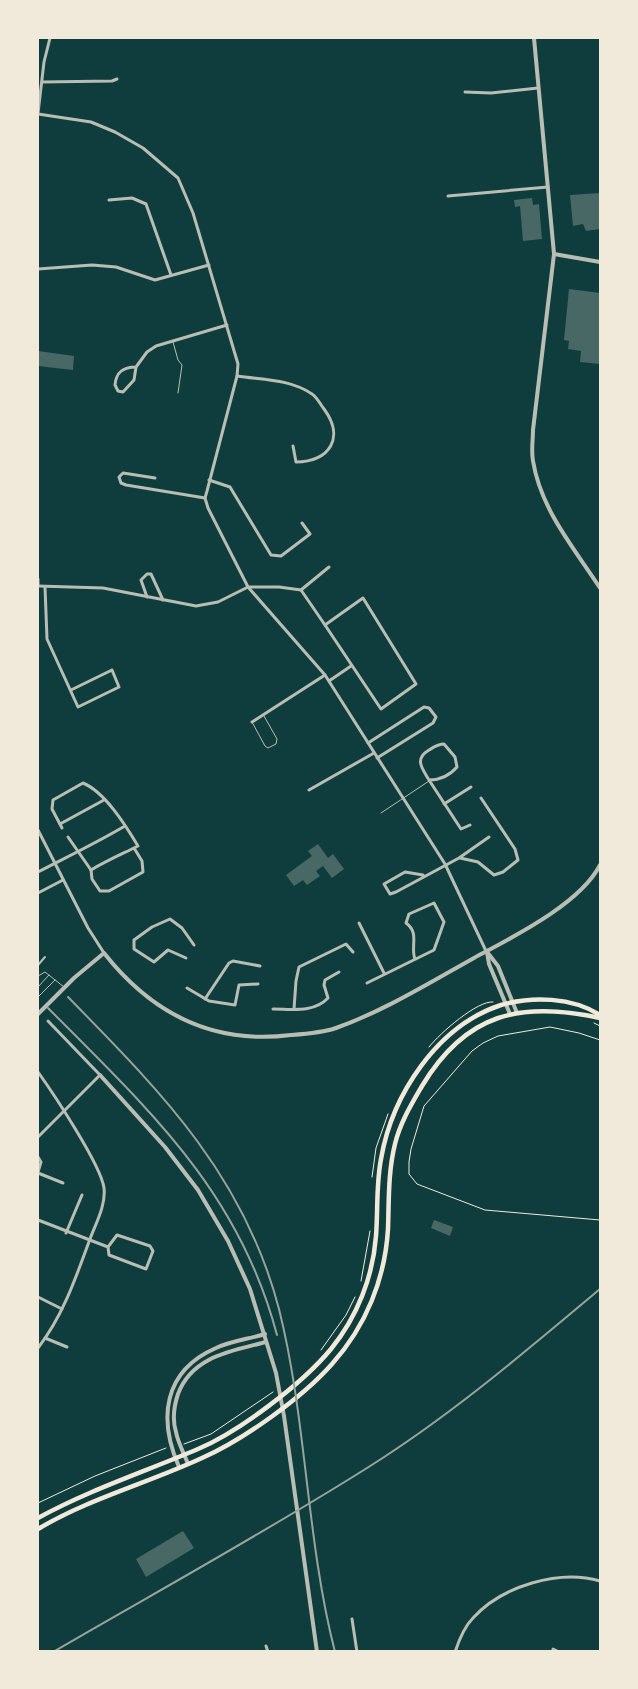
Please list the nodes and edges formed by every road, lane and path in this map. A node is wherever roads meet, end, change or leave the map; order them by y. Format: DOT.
graph roads {
  1 [pos="50,38"];
  2 [pos="534,38"];
  3 [pos="117,79"];
  4 [pos="42,82"];
  5 [pos="538,88"];
  6 [pos="465,92"];
  7 [pos="38,114"];
  8 [pos="548,187"];
  9 [pos="448,196"];
  10 [pos="110,200"];
  11 [pos="554,254"];
  12 [pos="600,262"];
  13 [pos="209,265"];
  14 [pos="38,269"];
  15 [pos="171,275"];
  16 [pos="228,326"];
  17 [pos="173,340"];
  18 [pos="136,367"];
  19 [pos="237,376"];
  20 [pos="178,393"];
  21 [pos="293,446"];
  22 [pos="154,478"];
  23 [pos="209,480"];
  24 [pos="206,498"];
  25 [pos="302,523"];
  26 [pos="329,567"];
  27 [pos="38,579"];
  28 [pos="38,586"];
  29 [pos="45,587"];
  30 [pos="248,587"];
  31 [pos="600,588"];
  32 [pos="301,590"];
  33 [pos="146,597"];
  34 [pos="164,601"];
  35 [pos="325,625"];
  36 [pos="351,666"];
  37 [pos="326,675"];
  38 [pos="329,681"];
  39 [pos="71,690"];
  40 [pos="263,714"];
  41 [pos="252,722"];
  42 [pos="368,743"];
  43 [pos="374,753"];
  44 [pos="377,758"];
  45 [pos="430,780"];
  46 [pos="471,787"];
  47 [pos="309,790"];
  48 [pos="403,798"];
  49 [pos="481,798"];
  50 [pos="104,800"];
  51 [pos="444,804"];
  52 [pos="380,812"];
  53 [pos="470,825"];
  54 [pos="125,826"];
  55 [pos="38,830"];
  56 [pos="68,837"];
  57 [pos="489,837"];
  58 [pos="134,848"];
  59 [pos="80,852"];
  60 [pos="459,858"];
  61 [pos="54,863"];
  62 [pos="445,864"];
  63 [pos="600,865"];
  64 [pos="91,870"];
  65 [pos="38,872"];
  66 [pos="423,875"];
  67 [pos="63,880"];
  68 [pos="38,893"];
  69 [pos="359,924"];
  70 [pos="194,945"];
  71 [pos="353,952"];
  72 [pos="487,952"];
  73 [pos="104,953"];
  74 [pos="46,957"];
  75 [pos="186,958"];
  76 [pos="415,959"];
  77 [pos="38,964"];
  78 [pos="260,966"];
  79 [pos="339,972"];
  80 [pos="384,973"];
  81 [pos="50,975"];
  82 [pos="38,976"];
  83 [pos="55,979"];
  84 [pos="367,983"];
  85 [pos="258,984"];
  86 [pos="38,987"];
  87 [pos="64,987"];
  88 [pos="187,988"];
  89 [pos="38,997"];
  90 [pos="205,999"];
  91 [pos="513,1002"];
  92 [pos="507,1004"];
  93 [pos="495,1007"];
  94 [pos="273,1008"];
  95 [pos="294,1009"];
  96 [pos="517,1013"];
  97 [pos="38,1014"];
  98 [pos="510,1014"];
  99 [pos="600,1017"];
  100 [pos="48,1021"];
  101 [pos="590,1022"];
  102 [pos="600,1026"];
  103 [pos="600,1040"];
  104 [pos="428,1048"];
  105 [pos="38,1072"];
  106 [pos="100,1075"];
  107 [pos="390,1108"];
  108 [pos="62,1111"];
  109 [pos="38,1137"];
  110 [pos="38,1157"];
  111 [pos="38,1172"];
  112 [pos="372,1180"];
  113 [pos="63,1183"];
  114 [pos="82,1195"];
  115 [pos="38,1220"];
  116 [pos="600,1220"];
  117 [pos="371,1227"];
  118 [pos="66,1233"];
  119 [pos="89,1241"];
  120 [pos="108,1248"];
  121 [pos="360,1282"];
  122 [pos="38,1297"];
  123 [pos="354,1298"];
  124 [pos="62,1309"];
  125 [pos="264,1334"];
  126 [pos="45,1338"];
  127 [pos="266,1342"];
  128 [pos="67,1347"];
  129 [pos="38,1348"];
  130 [pos="318,1354"];
  131 [pos="280,1388"];
  132 [pos="180,1445"];
  133 [pos="172,1447"];
  134 [pos="184,1454"];
  135 [pos="175,1458"];
  136 [pos="188,1464"];
  137 [pos="179,1468"];
  138 [pos="38,1504"];
  139 [pos="38,1518"];
  140 [pos="38,1529"];
  141 [pos="600,1581"];
  142 [pos="352,1619"];
  143 [pos="266,1646"];
  144 [pos="268,1652"];
  145 [pos="317,1652"];
  146 [pos="357,1652"];
  147 [pos="455,1652"];
  148 [pos="553,1652"];
  149 [pos="559,1652"];
  1 -- 4 [label="street"];
  2 -- 5 [label="street"];
  3 -- 4 [label="street"];
  4 -- 7 [label="street"];
  5 -- 6 [label="street"];
  5 -- 8 [label="street"];
  7 -- 13 [label="street"];
  8 -- 9 [label="street"];
  8 -- 11 [label="street"];
  10 -- 15 [label="street"];
  11 -- 12 [label="street"];
  11 -- 31 [label="street"];
  13 -- 15 [label="street"];
  13 -- 16 [label="street"];
  14 -- 15 [label="street"];
  16 -- 17 [label="street"];
  16 -- 19 [label="street"];
  17 -- 18 [label="street"];
  17 -- 20 [label="lane"];
  18 -- 18 [label="street"];
  19 -- 21 [label="street"];
  19 -- 23 [label="street"];
  22 -- 24 [label="street"];
  23 -- 24 [label="street"];
  23 -- 25 [label="street"];
  24 -- 30 [label="street"];
  26 -- 32 [label="street"];
  27 -- 28 [label="street"];
  28 -- 29 [label="street"];
  29 -- 33 [label="street"];
  29 -- 39 [label="street"];
  30 -- 32 [label="street"];
  30 -- 34 [label="street"];
  30 -- 37 [label="street"];
  32 -- 35 [label="street"];
  33 -- 34 [label="street"];
  33 -- 34 [label="street"];
  35 -- 36 [label="street"];
  35 -- 36 [label="street"];
  36 -- 38 [label="street"];
  37 -- 38 [label="street"];
  37 -- 40 [label="street"];
  38 -- 42 [label="street"];
  39 -- 39 [label="street"];
  40 -- 41 [label="street"];
  40 -- 41 [label="lane"];
  42 -- 43 [label="street"];
  42 -- 44 [label="street"];
  43 -- 44 [label="street"];
  43 -- 47 [label="street"];
  44 -- 48 [label="street"];
  45 -- 45 [label="street"];
  45 -- 48 [label="lane"];
  45 -- 51 [label="street"];
  46 -- 51 [label="street"];
  48 -- 52 [label="lane"];
  48 -- 62 [label="street"];
  49 -- 60 [label="street"];
  50 -- 50 [label="street"];
  50 -- 54 [label="street"];
  51 -- 53 [label="street"];
  54 -- 58 [label="street"];
  54 -- 59 [label="street"];
  55 -- 61 [label="street"];
  56 -- 59 [label="street"];
  57 -- 60 [label="street"];
  58 -- 64 [label="street"];
  58 -- 64 [label="street"];
  59 -- 61 [label="street"];
  59 -- 64 [label="street"];
  60 -- 62 [label="street"];
  61 -- 65 [label="street"];
  61 -- 67 [label="street"];
  62 -- 66 [label="street"];
  62 -- 72 [label="street"];
  63 -- 72 [label="street"];
  66 -- 66 [label="street"];
  67 -- 68 [label="street"];
  67 -- 73 [label="street"];
  69 -- 80 [label="street"];
  70 -- 75 [label="street"];
  71 -- 95 [label="street"];
  72 -- 73 [label="street"];
  72 -- 91 [label="street"];
  72 -- 92 [label="street"];
  73 -- 87 [label="street"];
  74 -- 77 [label="street"];
  76 -- 76 [label="street"];
  76 -- 80 [label="street"];
  78 -- 90 [label="street"];
  79 -- 95 [label="street"];
  80 -- 84 [label="street"];
  81 -- 82 [label="lane"];
  81 -- 83 [label="lane"];
  81 -- 86 [label="lane"];
  83 -- 87 [label="lane"];
  83 -- 89 [label="lane"];
  85 -- 90 [label="street"];
  87 -- 97 [label="street"];
  88 -- 90 [label="street"];
  91 -- 92 [label="main road"];
  91 -- 96 [label="street"];
  91 -- 99 [label="main road"];
  92 -- 93 [label="main road"];
  92 -- 98 [label="street"];
  93 -- 104 [label="path"];
  93 -- 134 [label="main road"];
  94 -- 95 [label="street"];
  96 -- 98 [label="main road"];
  96 -- 99 [label="main road"];
  98 -- 136 [label="main road"];
  100 -- 106 [label="street"];
  101 -- 102 [label="path"];
  103 -- 116 [label="path"];
  105 -- 108 [label="street"];
  106 -- 108 [label="street"];
  106 -- 125 [label="street"];
  107 -- 112 [label="path"];
  108 -- 109 [label="street"];
  108 -- 119 [label="street"];
  110 -- 111 [label="street"];
  111 -- 113 [label="street"];
  114 -- 118 [label="street"];
  115 -- 118 [label="street"];
  117 -- 121 [label="path"];
  118 -- 119 [label="street"];
  119 -- 120 [label="street"];
  119 -- 124 [label="street"];
  120 -- 120 [label="street"];
  122 -- 124 [label="street"];
  123 -- 130 [label="path"];
  124 -- 126 [label="street"];
  125 -- 127 [label="street"];
  125 -- 133 [label="street"];
  126 -- 128 [label="street"];
  126 -- 129 [label="street"];
  127 -- 132 [label="street"];
  127 -- 145 [label="street"];
  131 -- 132 [label="path"];
  132 -- 134 [label="street"];
  133 -- 135 [label="street"];
  133 -- 138 [label="path"];
  134 -- 135 [label="main road"];
  134 -- 136 [label="street"];
  135 -- 137 [label="street"];
  135 -- 139 [label="main road"];
  136 -- 137 [label="main road"];
  137 -- 140 [label="main road"];
  141 -- 147 [label="street"];
  142 -- 146 [label="street"];
  143 -- 144 [label="street"];
  148 -- 149 [label="street"];
}
